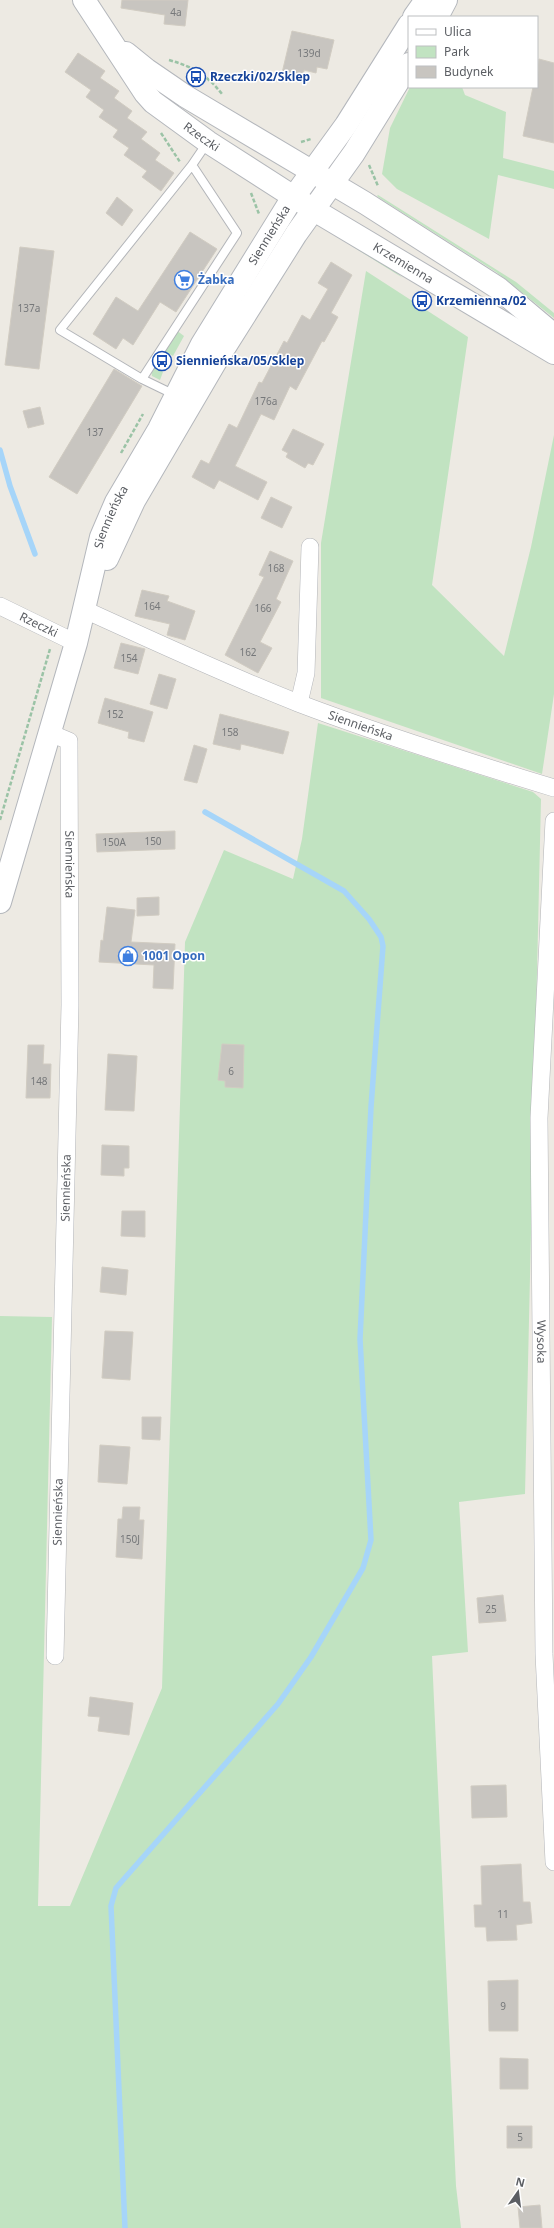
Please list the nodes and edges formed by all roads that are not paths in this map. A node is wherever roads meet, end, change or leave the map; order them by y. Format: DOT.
graph roads {
  1 [pos="84,0"];
  2 [pos="426,0"];
  3 [pos="446,0"];
  4 [pos="415,16"];
  5 [pos="438,16"];
  6 [pos="408,27"];
  7 [pos="112,40"];
  8 [pos="408,66"];
  9 [pos="208,142"];
  10 [pos="192,165"];
  11 [pos="312,172"];
  12 [pos="332,184"];
  13 [pos="294,197"];
  14 [pos="314,210"];
  15 [pos="554,335"];
  16 [pos="554,353"];
  17 [pos="142,379"];
  18 [pos="184,398"];
  19 [pos="310,547"];
  20 [pos="0,606"];
  21 [pos="85,610"];
  22 [pos="76,644"];
  23 [pos="299,703"];
  24 [pos="50,733"];
  25 [pos="554,788"];
  26 [pos="554,821"];
  27 [pos="0,902"];
  28 [pos="55,1656"];
  29 [pos="554,1862"];
  1 -- 7 [label="main road, Rzeczki"];
  2 -- 4 [label="main road"];
  3 -- 5 [label="main road"];
  6 -- 11 [label="main road, Siennieńska"];
  7 -- 9 [label="main road, Rzeczki"];
  7 -- 11 [label="main road, Rzeczki"];
  8 -- 12 [label="main road, Siennieńska"];
  9 -- 10 [label="lane"];
  9 -- 13 [label="main road, Rzeczki"];
  10 -- 17 [label="lane"];
  10 -- 17 [label="lane"];
  11 -- 12 [label="main road, Rzeczki"];
  11 -- 13 [label="main road, Siennieńska"];
  12 -- 14 [label="main road, Siennieńska"];
  12 -- 15 [label="main road"];
  13 -- 14 [label="main road, Rzeczki"];
  13 -- 18 [label="main road, Siennieńska"];
  14 -- 16 [label="main road, Krzemienna"];
  14 -- 18 [label="main road, Siennieńska"];
  17 -- 18 [label="lane"];
  18 -- 21 [label="main road, Siennieńska"];
  19 -- 23 [label="street"];
  20 -- 22 [label="street, Rzeczki"];
  21 -- 22 [label="main road, Siennieńska"];
  21 -- 23 [label="street, Siennieńska"];
  22 -- 24 [label="main road, Siennieńska"];
  23 -- 25 [label="street, Siennieńska"];
  24 -- 27 [label="main road, Siennieńska"];
  24 -- 28 [label="street, Siennieńska"];
  26 -- 29 [label="street, Wysoka"];
}
